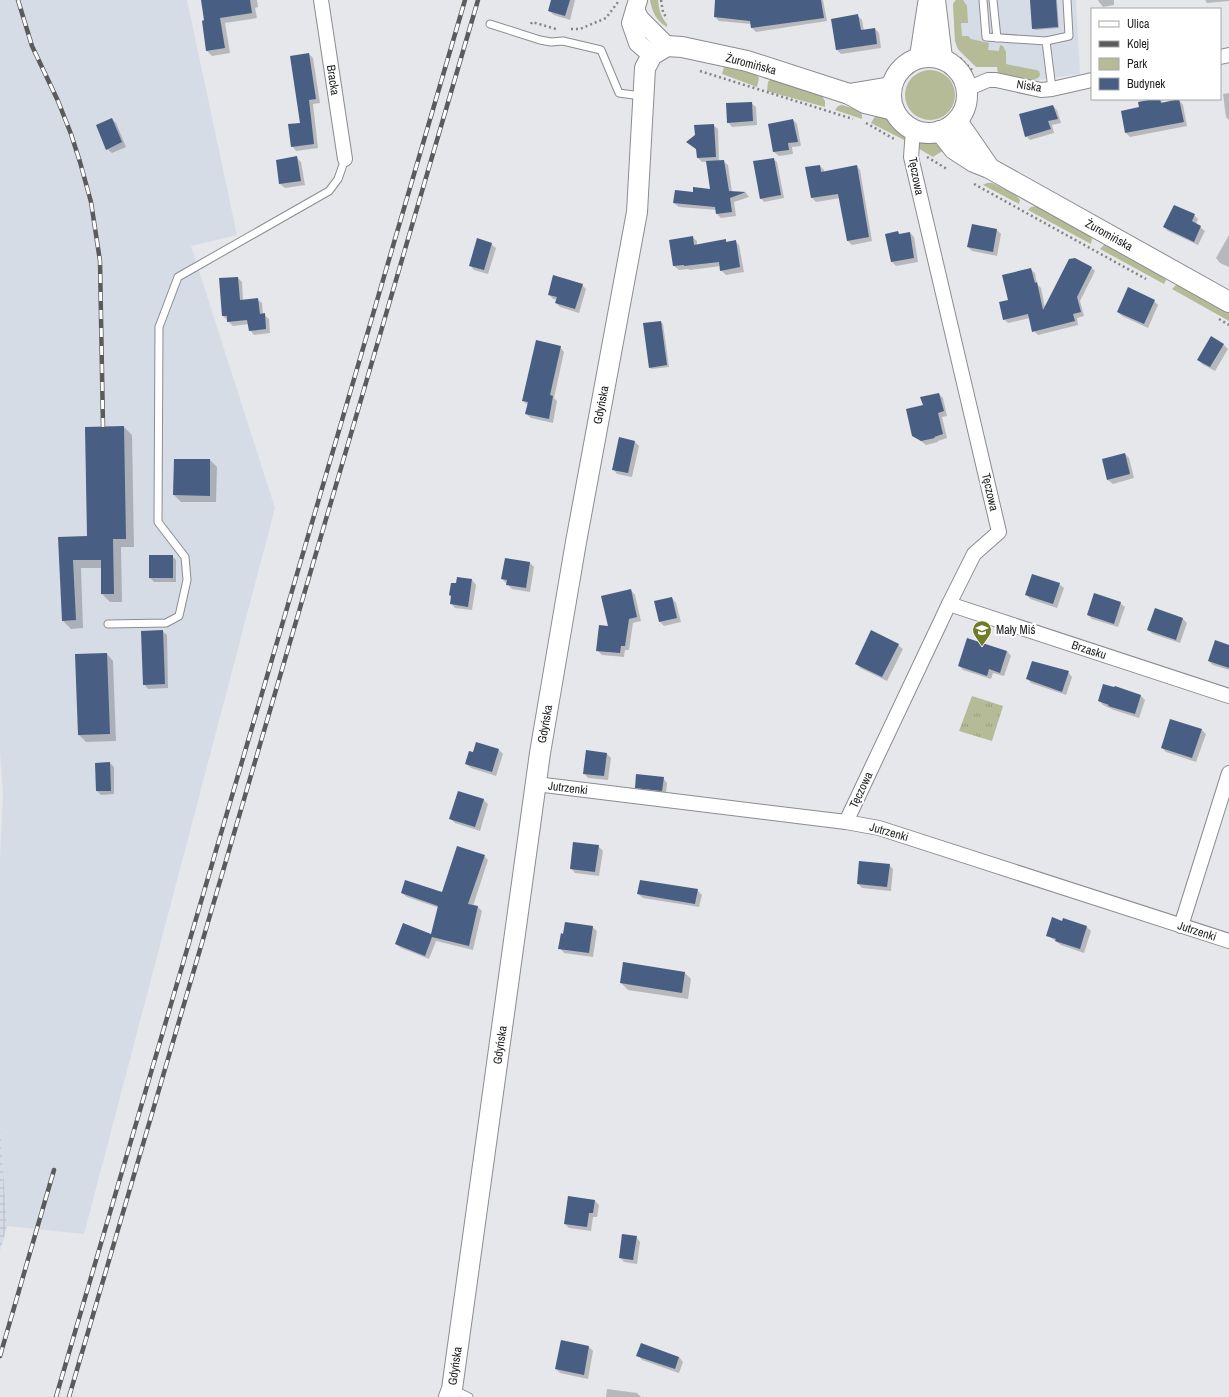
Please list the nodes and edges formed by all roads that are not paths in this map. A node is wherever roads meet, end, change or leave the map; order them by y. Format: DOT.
graph roads {
  1 [pos="320,0"];
  2 [pos="929,0"];
  3 [pos="935,0"];
  4 [pos="983,0"];
  5 [pos="994,0"];
  6 [pos="1067,0"];
  7 [pos="636,5"];
  8 [pos="490,24"];
  9 [pos="997,38"];
  10 [pos="1046,41"];
  11 [pos="659,50"];
  12 [pos="912,57"];
  13 [pos="942,58"];
  14 [pos="888,80"];
  15 [pos="1091,80"];
  16 [pos="967,89"];
  17 [pos="1052,89"];
  18 [pos="849,94"];
  19 [pos="643,96"];
  20 [pos="894,110"];
  21 [pos="957,121"];
  22 [pos="940,131"];
  23 [pos="912,139"];
  24 [pos="345,159"];
  25 [pos="989,168"];
  26 [pos="1229,302"];
  27 [pos="949,604"];
  28 [pos="108,624"];
  29 [pos="1229,696"];
  30 [pos="1229,773"];
  31 [pos="536,784"];
  32 [pos="846,822"];
  33 [pos="1181,926"];
  34 [pos="1229,942"];
  35 [pos="457,1394"];
  1 -- 24 [label="street, Bracka"];
  2 -- 12 [label="main road"];
  3 -- 13 [label="main road"];
  4 -- 9 [label="lane"];
  5 -- 9 [label="lane"];
  6 -- 10 [label="lane"];
  7 -- 11 [label="street"];
  8 -- 19 [label="lane"];
  9 -- 10 [label="lane"];
  10 -- 17 [label="lane"];
  11 -- 18 [label="main road, Żuromińska"];
  11 -- 19 [label="main road, Gdyńska"];
  12 -- 13 [label="main road"];
  12 -- 14 [label="main road"];
  13 -- 16 [label="main road"];
  14 -- 18 [label="main road, Żuromińska"];
  14 -- 20 [label="main road"];
  15 -- 17 [label="street, Niska"];
  16 -- 17 [label="street, Niska"];
  16 -- 21 [label="main road"];
  18 -- 20 [label="main road, Żuromińska"];
  19 -- 31 [label="main road, Gdyńska"];
  20 -- 23 [label="main road"];
  21 -- 22 [label="main road"];
  21 -- 25 [label="main road, Żuromińska"];
  22 -- 23 [label="main road"];
  22 -- 25 [label="main road, Żuromińska"];
  23 -- 27 [label="street, Tęczowa"];
  24 -- 28 [label="lane"];
  25 -- 26 [label="main road, Żuromińska"];
  27 -- 29 [label="street, Brzasku"];
  27 -- 32 [label="street, Tęczowa"];
  30 -- 33 [label="street"];
  31 -- 32 [label="street, Jutrzenki"];
  31 -- 35 [label="main road, Gdyńska"];
  32 -- 33 [label="street, Jutrzenki"];
  33 -- 34 [label="street, Jutrzenki"];
}
